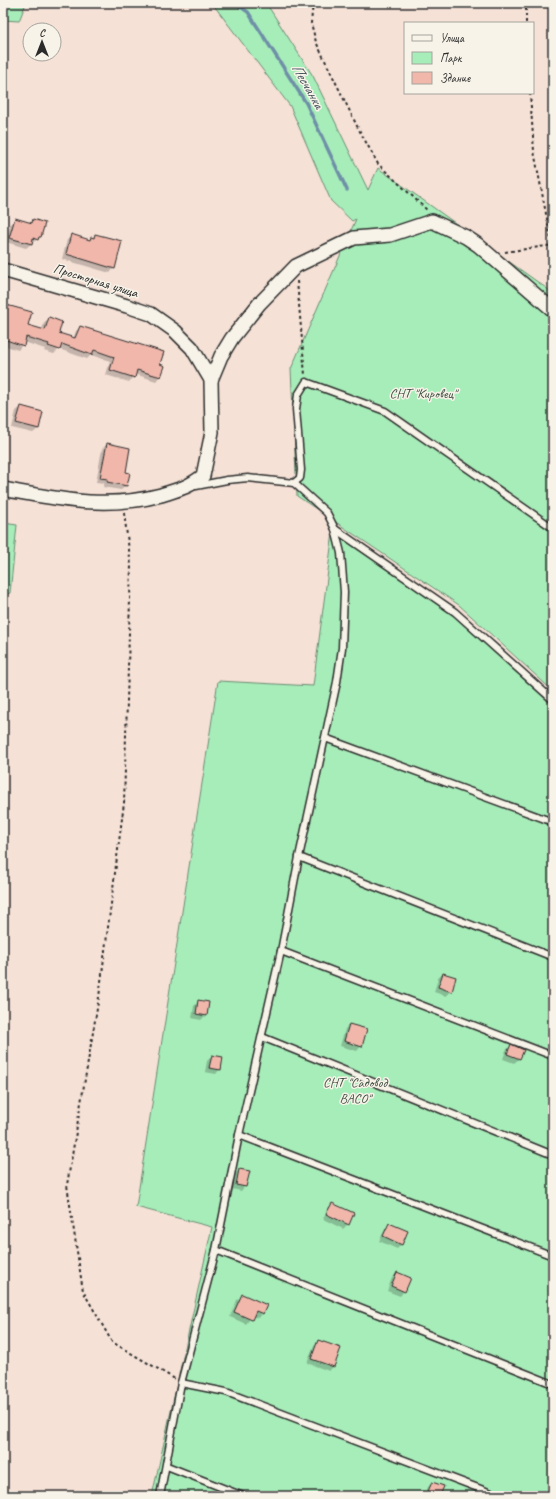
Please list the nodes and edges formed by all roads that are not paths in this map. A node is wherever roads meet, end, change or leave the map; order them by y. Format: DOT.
graph roads {
  1 [pos="3,270"];
  2 [pos="553,310"];
  3 [pos="211,380"];
  4 [pos="294,483"];
  5 [pos="188,487"];
  6 [pos="3,489"];
  7 [pos="335,528"];
  8 [pos="553,528"];
  9 [pos="553,700"];
  10 [pos="325,738"];
  11 [pos="553,822"];
  12 [pos="299,857"];
  13 [pos="281,951"];
  14 [pos="553,957"];
  15 [pos="262,1037"];
  16 [pos="553,1056"];
  17 [pos="239,1135"];
  18 [pos="553,1155"];
  19 [pos="216,1250"];
  20 [pos="553,1256"];
  21 [pos="181,1383"];
  22 [pos="553,1384"];
  23 [pos="167,1466"];
  24 [pos="160,1496"];
  25 [pos="243,1496"];
  26 [pos="499,1496"];
  1 -- 3 [label="street, Просторная улица"];
  2 -- 3 [label="street"];
  3 -- 5 [label="street"];
  4 -- 5 [label="lane"];
  4 -- 7 [label="lane"];
  4 -- 8 [label="lane"];
  5 -- 6 [label="street"];
  7 -- 9 [label="lane"];
  7 -- 10 [label="lane"];
  10 -- 11 [label="lane"];
  10 -- 12 [label="lane"];
  12 -- 13 [label="lane"];
  12 -- 14 [label="lane"];
  13 -- 15 [label="lane"];
  13 -- 16 [label="lane"];
  15 -- 17 [label="lane"];
  15 -- 18 [label="lane"];
  17 -- 19 [label="lane"];
  17 -- 20 [label="lane"];
  19 -- 21 [label="lane"];
  19 -- 22 [label="lane"];
  21 -- 23 [label="lane"];
  21 -- 26 [label="lane"];
  23 -- 24 [label="lane"];
  23 -- 25 [label="lane"];
}
